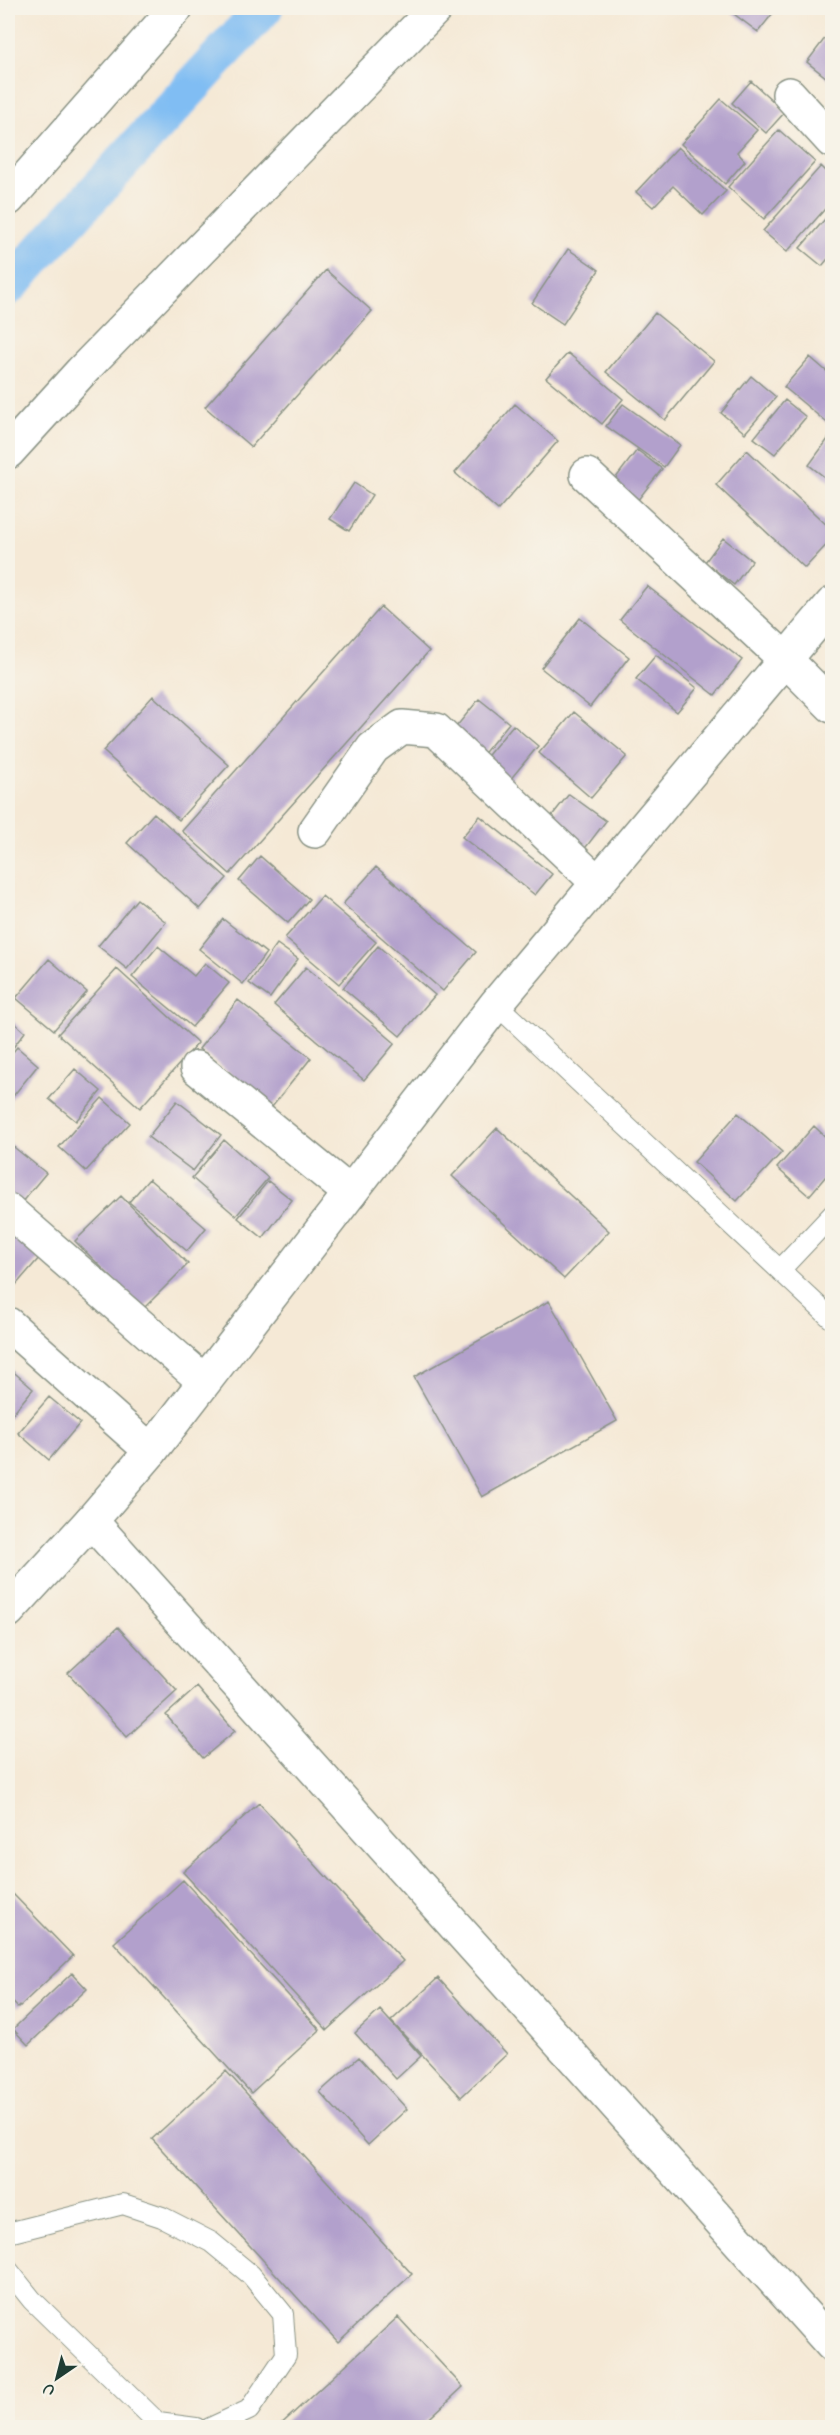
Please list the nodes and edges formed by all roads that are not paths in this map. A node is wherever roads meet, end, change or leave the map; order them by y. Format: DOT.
graph roads {
  1 [pos="436,8"];
  2 [pos="161,12"];
  3 [pos="789,94"];
  4 [pos="832,141"];
  5 [pos="8,198"];
  6 [pos="8,452"];
  7 [pos="587,475"];
  8 [pos="832,604"];
  9 [pos="786,660"];
  10 [pos="832,706"];
  11 [pos="315,831"];
  12 [pos="598,883"];
  13 [pos="496,1004"];
  14 [pos="197,1068"];
  15 [pos="350,1193"];
  16 [pos="8,1210"];
  17 [pos="832,1215"];
  18 [pos="780,1270"];
  19 [pos="832,1319"];
  20 [pos="8,1324"];
  21 [pos="204,1381"];
  22 [pos="151,1451"];
  23 [pos="91,1521"];
  24 [pos="8,1611"];
  25 [pos="8,2233"];
  26 [pos="8,2270"];
  27 [pos="832,2345"];
  28 [pos="196,2427"];
  29 [pos="210,2427"];
  1 -- 6 [label="street"];
  2 -- 5 [label="street"];
  3 -- 4 [label="street"];
  7 -- 9 [label="street"];
  8 -- 9 [label="street"];
  9 -- 10 [label="street"];
  9 -- 12 [label="street"];
  11 -- 12 [label="street"];
  12 -- 13 [label="street"];
  13 -- 15 [label="street"];
  13 -- 18 [label="lane"];
  14 -- 15 [label="street"];
  15 -- 21 [label="street"];
  16 -- 21 [label="street"];
  17 -- 18 [label="lane"];
  18 -- 19 [label="lane"];
  20 -- 22 [label="street"];
  21 -- 22 [label="street"];
  22 -- 23 [label="street"];
  23 -- 24 [label="street"];
  23 -- 27 [label="street"];
  25 -- 29 [label="lane"];
  26 -- 28 [label="lane"];
}
